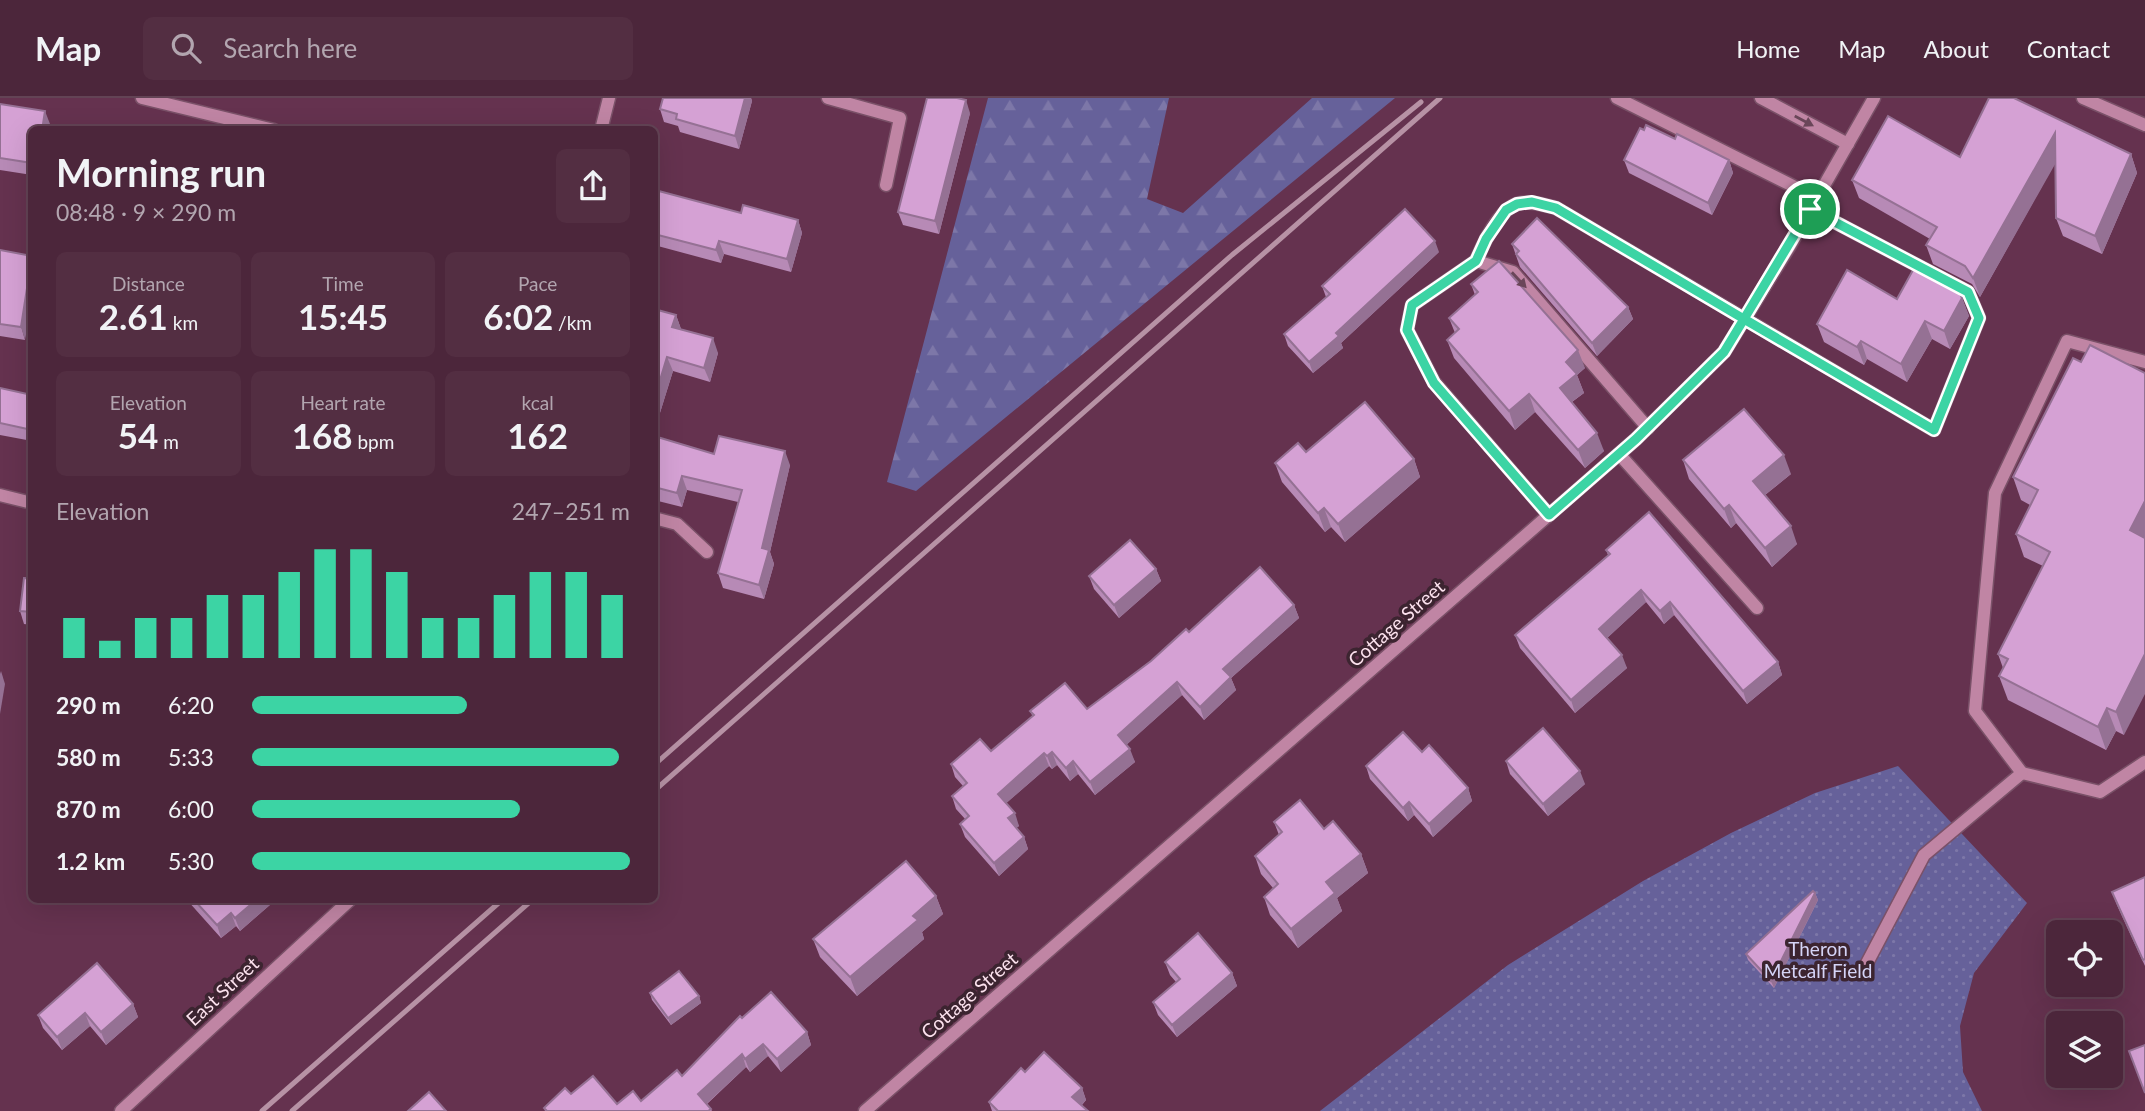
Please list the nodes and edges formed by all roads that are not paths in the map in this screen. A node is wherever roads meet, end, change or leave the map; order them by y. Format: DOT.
graph roads {
  1 [pos="142,98"];
  2 [pos="609,98"];
  3 [pos="828,98"];
  4 [pos="1617,98"];
  5 [pos="1761,98"];
  6 [pos="1874,98"];
  7 [pos="2083,98"];
  8 [pos="2145,125"];
  9 [pos="258,126"];
  10 [pos="602,126"];
  11 [pos="1848,144"];
  12 [pos="886,185"];
  13 [pos="1813,204"];
  14 [pos="1476,261"];
  15 [pos="1744,319"];
  16 [pos="2145,362"];
  17 [pos="1647,428"];
  18 [pos="1619,454"];
  19 [pos="0,495"];
  20 [pos="28,502"];
  21 [pos="1549,515"];
  22 [pos="658,519"];
  23 [pos="707,552"];
  24 [pos="1757,608"];
  25 [pos="2145,762"];
  26 [pos="2022,773"];
  27 [pos="347,903"];
  28 [pos="1866,965"];
  29 [pos="874,1108"];
  30 [pos="121,1111"];
  1 -- 9 [label="street"];
  2 -- 10 [label="street"];
  3 -- 12 [label="street"];
  4 -- 13 [label="street"];
  5 -- 11 [label="street, one-way"];
  6 -- 11 [label="street, Cottage Street"];
  7 -- 8 [label="street"];
  11 -- 13 [label="street, Cottage Street"];
  13 -- 15 [label="street, Cottage Street"];
  13 -- 15 [label="street"];
  14 -- 15 [label="street"];
  14 -- 17 [label="street, one-way"];
  14 -- 21 [label="street"];
  15 -- 17 [label="street, Cottage Street"];
  16 -- 26 [label="street"];
  17 -- 18 [label="street, Cottage Street"];
  18 -- 21 [label="street, Cottage Street"];
  18 -- 24 [label="street"];
  19 -- 20 [label="street"];
  21 -- 29 [label="street, Cottage Street"];
  22 -- 23 [label="street"];
  25 -- 26 [label="street"];
  26 -- 28 [label="street"];
  27 -- 30 [label="street, East Street"];
}
